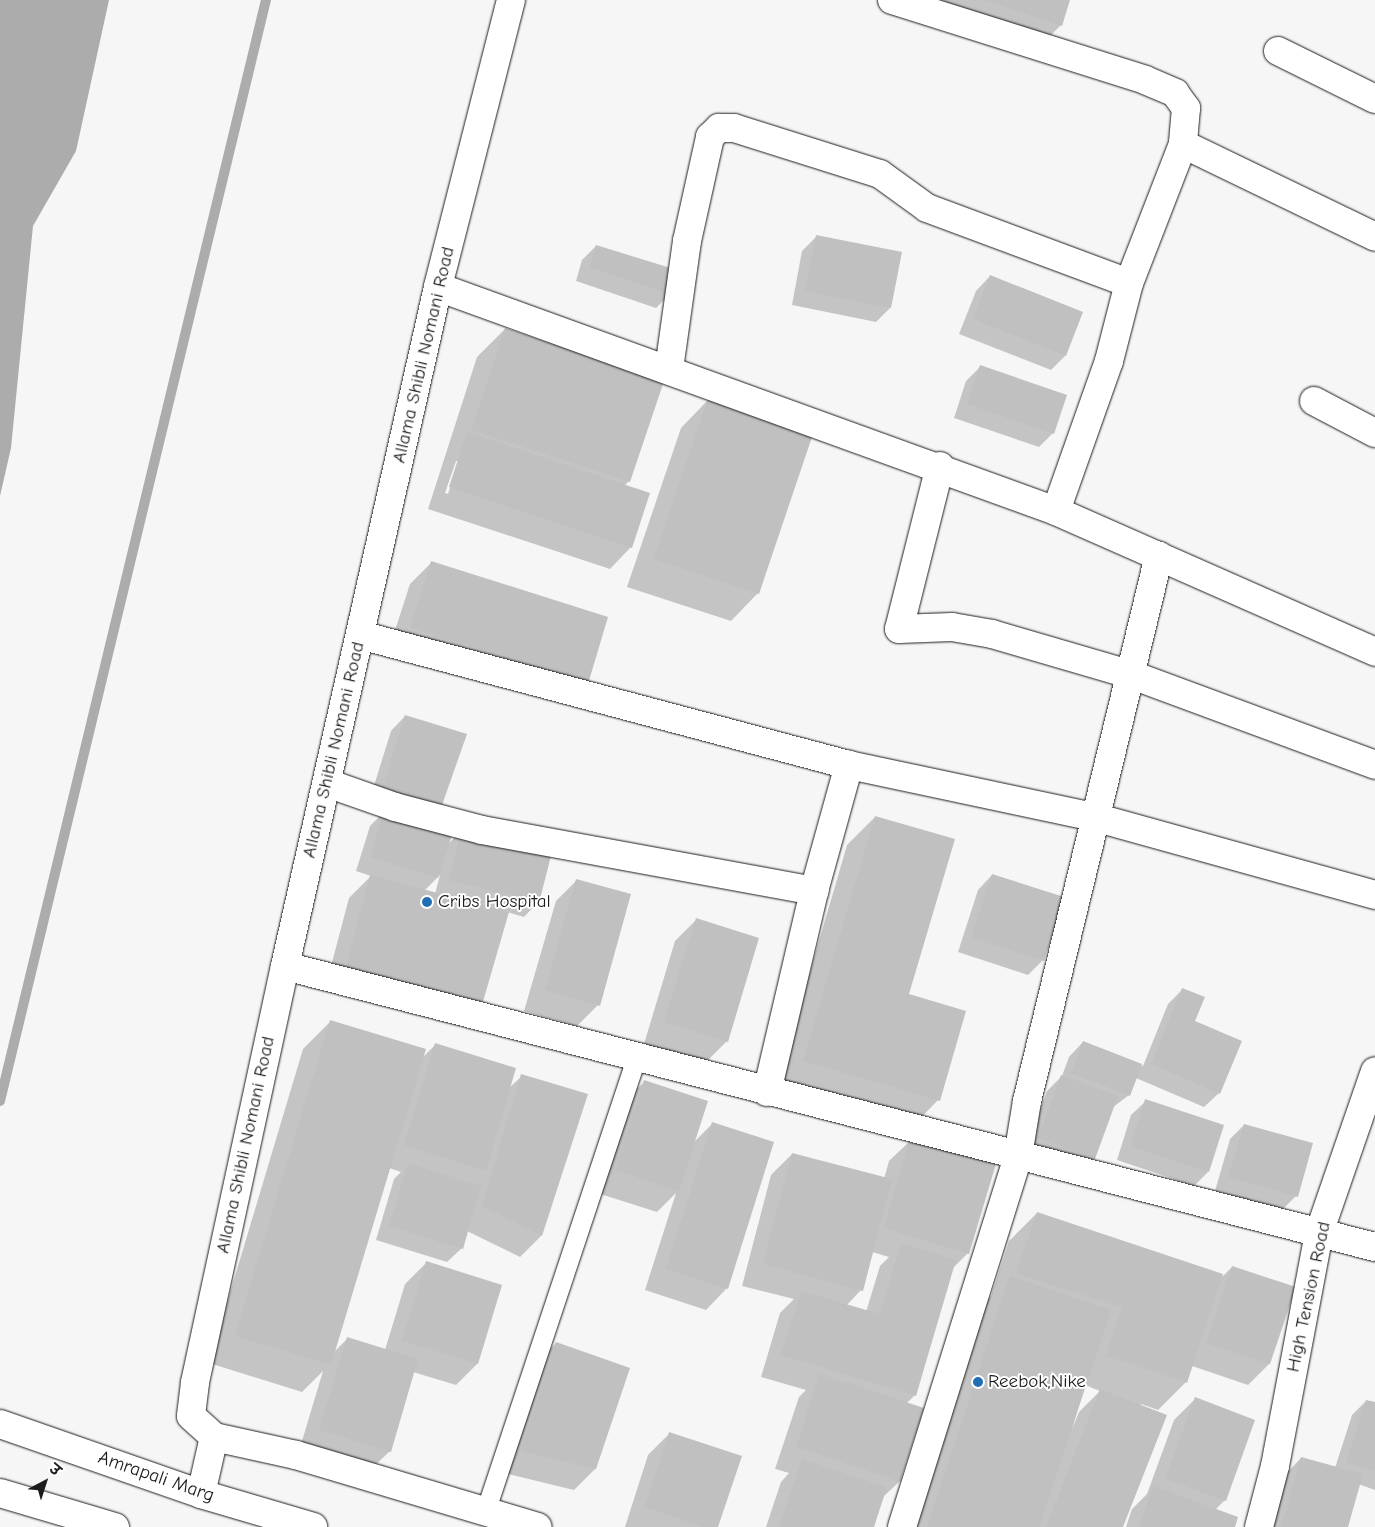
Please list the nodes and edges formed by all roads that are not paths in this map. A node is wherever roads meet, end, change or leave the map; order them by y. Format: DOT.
graph roads {
  1 [pos="511,0"];
  2 [pos="892,0"];
  3 [pos="1278,51"];
  4 [pos="1375,99"];
  5 [pos="1183,144"];
  6 [pos="1375,237"];
  7 [pos="1129,283"];
  8 [pos="438,287"];
  9 [pos="669,369"];
  10 [pos="1314,401"];
  11 [pos="1375,433"];
  12 [pos="940,466"];
  13 [pos="1056,511"];
  14 [pos="1159,556"];
  15 [pos="360,635"];
  16 [pos="1375,652"];
  17 [pos="1132,675"];
  18 [pos="849,765"];
  19 [pos="1375,765"];
  20 [pos="327,783"];
  21 [pos="1094,817"];
  22 [pos="814,891"];
  23 [pos="1375,895"];
  24 [pos="285,966"];
  25 [pos="636,1058"];
  26 [pos="1375,1071"];
  27 [pos="767,1092"];
  28 [pos="1018,1156"];
  29 [pos="1319,1233"];
  30 [pos="1375,1247"];
  31 [pos="4,1425"];
  32 [pos="214,1437"];
  33 [pos="0,1493"];
  34 [pos="201,1494"];
  35 [pos="486,1512"];
  36 [pos="116,1527"];
  37 [pos="314,1527"];
  38 [pos="537,1527"];
  39 [pos="902,1527"];
  40 [pos="1259,1527"];
  1 -- 8 [label="street, Allama Shibli Nomani Road"];
  2 -- 5 [label="street"];
  3 -- 4 [label="street"];
  5 -- 6 [label="street"];
  5 -- 7 [label="street"];
  7 -- 9 [label="street"];
  7 -- 13 [label="street"];
  8 -- 9 [label="street"];
  8 -- 15 [label="street, Allama Shibli Nomani Road"];
  9 -- 12 [label="street"];
  10 -- 11 [label="street"];
  12 -- 13 [label="street"];
  12 -- 17 [label="street"];
  13 -- 14 [label="street"];
  14 -- 16 [label="street"];
  14 -- 17 [label="street"];
  15 -- 18 [label="street"];
  15 -- 20 [label="street, Allama Shibli Nomani Road"];
  17 -- 19 [label="street"];
  17 -- 21 [label="street"];
  18 -- 21 [label="street"];
  18 -- 22 [label="street"];
  20 -- 22 [label="street"];
  20 -- 24 [label="street, Allama Shibli Nomani Road"];
  21 -- 23 [label="street"];
  21 -- 28 [label="street"];
  22 -- 27 [label="street"];
  24 -- 25 [label="street"];
  24 -- 32 [label="street, Allama Shibli Nomani Road"];
  25 -- 27 [label="street"];
  25 -- 35 [label="lane"];
  26 -- 29 [label="street, High Tension Road"];
  27 -- 28 [label="street"];
  28 -- 29 [label="street"];
  28 -- 39 [label="street"];
  29 -- 30 [label="street"];
  29 -- 40 [label="street, High Tension Road"];
  31 -- 34 [label="street, Amrapali Marg"];
  32 -- 34 [label="street"];
  32 -- 35 [label="street"];
  33 -- 36 [label="street"];
  34 -- 37 [label="street, Amrapali Marg"];
  35 -- 38 [label="street"];
}
